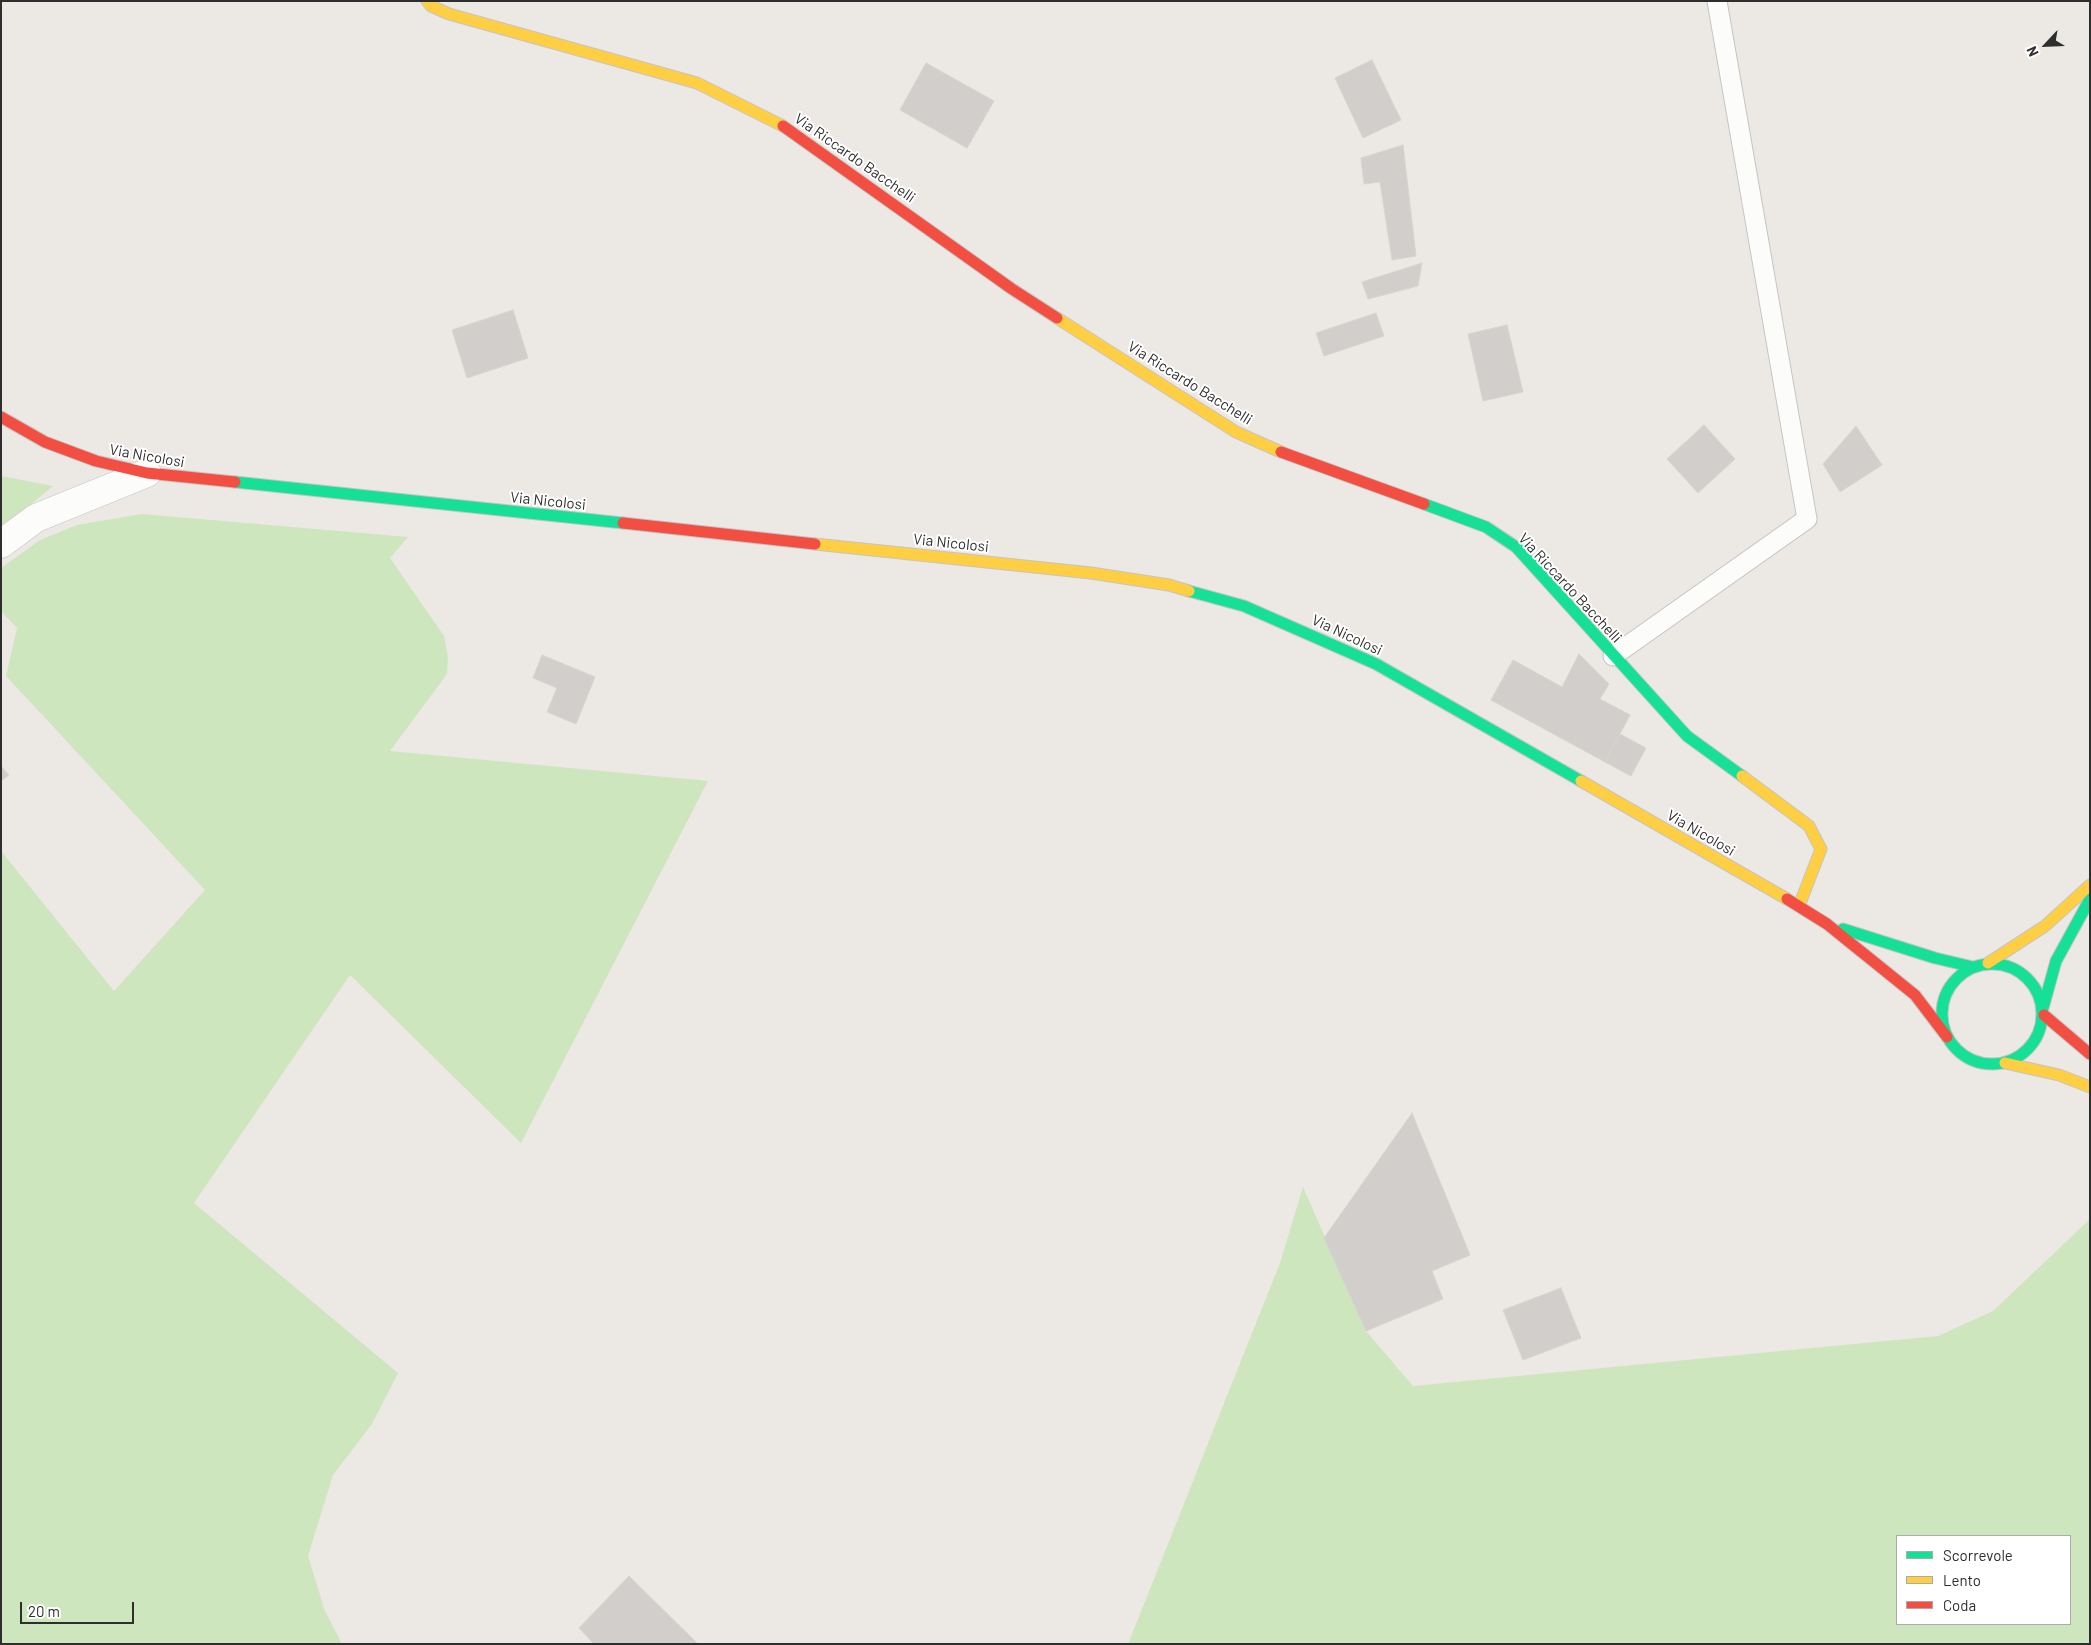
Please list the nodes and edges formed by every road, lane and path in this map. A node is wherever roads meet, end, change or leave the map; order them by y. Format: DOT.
graph roads {
  1 [pos="427,1"];
  2 [pos="1717,1"];
  3 [pos="1,417"];
  4 [pos="147,473"];
  5 [pos="1,544"];
  6 [pos="1613,656"];
  7 [pos="2090,885"];
  8 [pos="2090,899"];
  9 [pos="1798,906"];
  10 [pos="1827,924"];
  11 [pos="1988,963"];
  12 [pos="1973,967"];
  13 [pos="2043,1011"];
  14 [pos="1947,1037"];
  15 [pos="2090,1054"];
  16 [pos="2005,1063"];
  17 [pos="2090,1087"];
  1 -- 6 [label="main road, Via Riccardo Bacchelli"];
  2 -- 6 [label="lane"];
  3 -- 4 [label="main road, Via Nicolosi"];
  4 -- 5 [label="street"];
  4 -- 9 [label="main road, Via Nicolosi"];
  6 -- 9 [label="main road, Via Riccardo Bacchelli"];
  7 -- 11 [label="main road"];
  8 -- 13 [label="main road"];
  9 -- 10 [label="main road, Via Nicolosi"];
  10 -- 12 [label="main road"];
  10 -- 14 [label="main road"];
  11 -- 12 [label="main road"];
  11 -- 13 [label="main road"];
  12 -- 14 [label="main road"];
  13 -- 15 [label="main road"];
  13 -- 16 [label="main road"];
  14 -- 16 [label="main road"];
  16 -- 17 [label="main road"];
}
